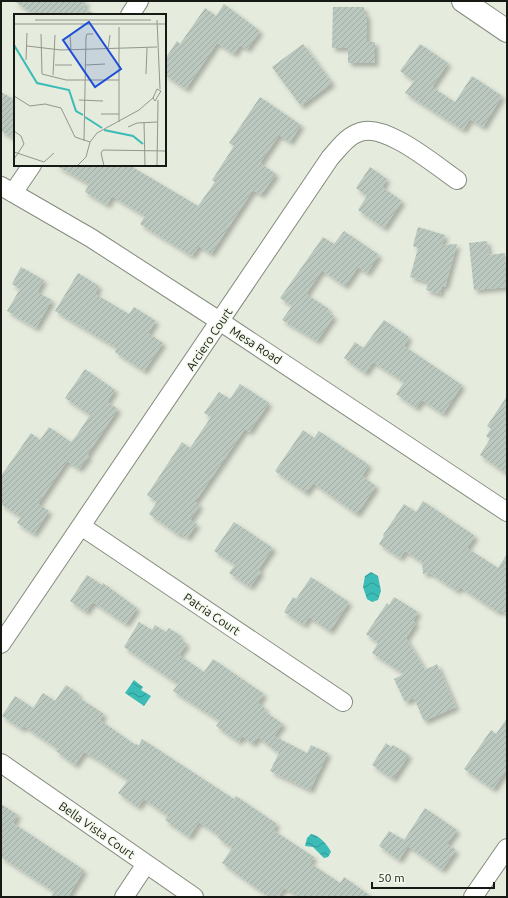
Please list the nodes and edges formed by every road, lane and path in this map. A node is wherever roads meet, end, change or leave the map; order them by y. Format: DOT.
graph roads {
  1 [pos="139,1"];
  2 [pos="463,1"];
  3 [pos="131,14"];
  4 [pos="507,31"];
  5 [pos="31,166"];
  6 [pos="457,180"];
  7 [pos="7,190"];
  8 [pos="221,322"];
  9 [pos="507,512"];
  10 [pos="81,526"];
  11 [pos="1,644"];
  12 [pos="343,702"];
  13 [pos="1,763"];
  14 [pos="507,848"];
  15 [pos="146,864"];
  16 [pos="124,897"];
  17 [pos="194,897"];
  18 [pos="473,897"];
  1 -- 3 [label="street"];
  2 -- 4 [label="highway"];
  5 -- 7 [label="street"];
  6 -- 8 [label="street, Arciero Court"];
  7 -- 8 [label="street, Mesa Road"];
  8 -- 9 [label="street, Mesa Road"];
  8 -- 10 [label="street, Arciero Court"];
  10 -- 11 [label="street, Arciero Court"];
  10 -- 12 [label="street, Patria Court"];
  13 -- 15 [label="street, Bella Vista Court"];
  14 -- 18 [label="street"];
  15 -- 16 [label="street"];
  15 -- 17 [label="street, Bella Vista Court"];
}
